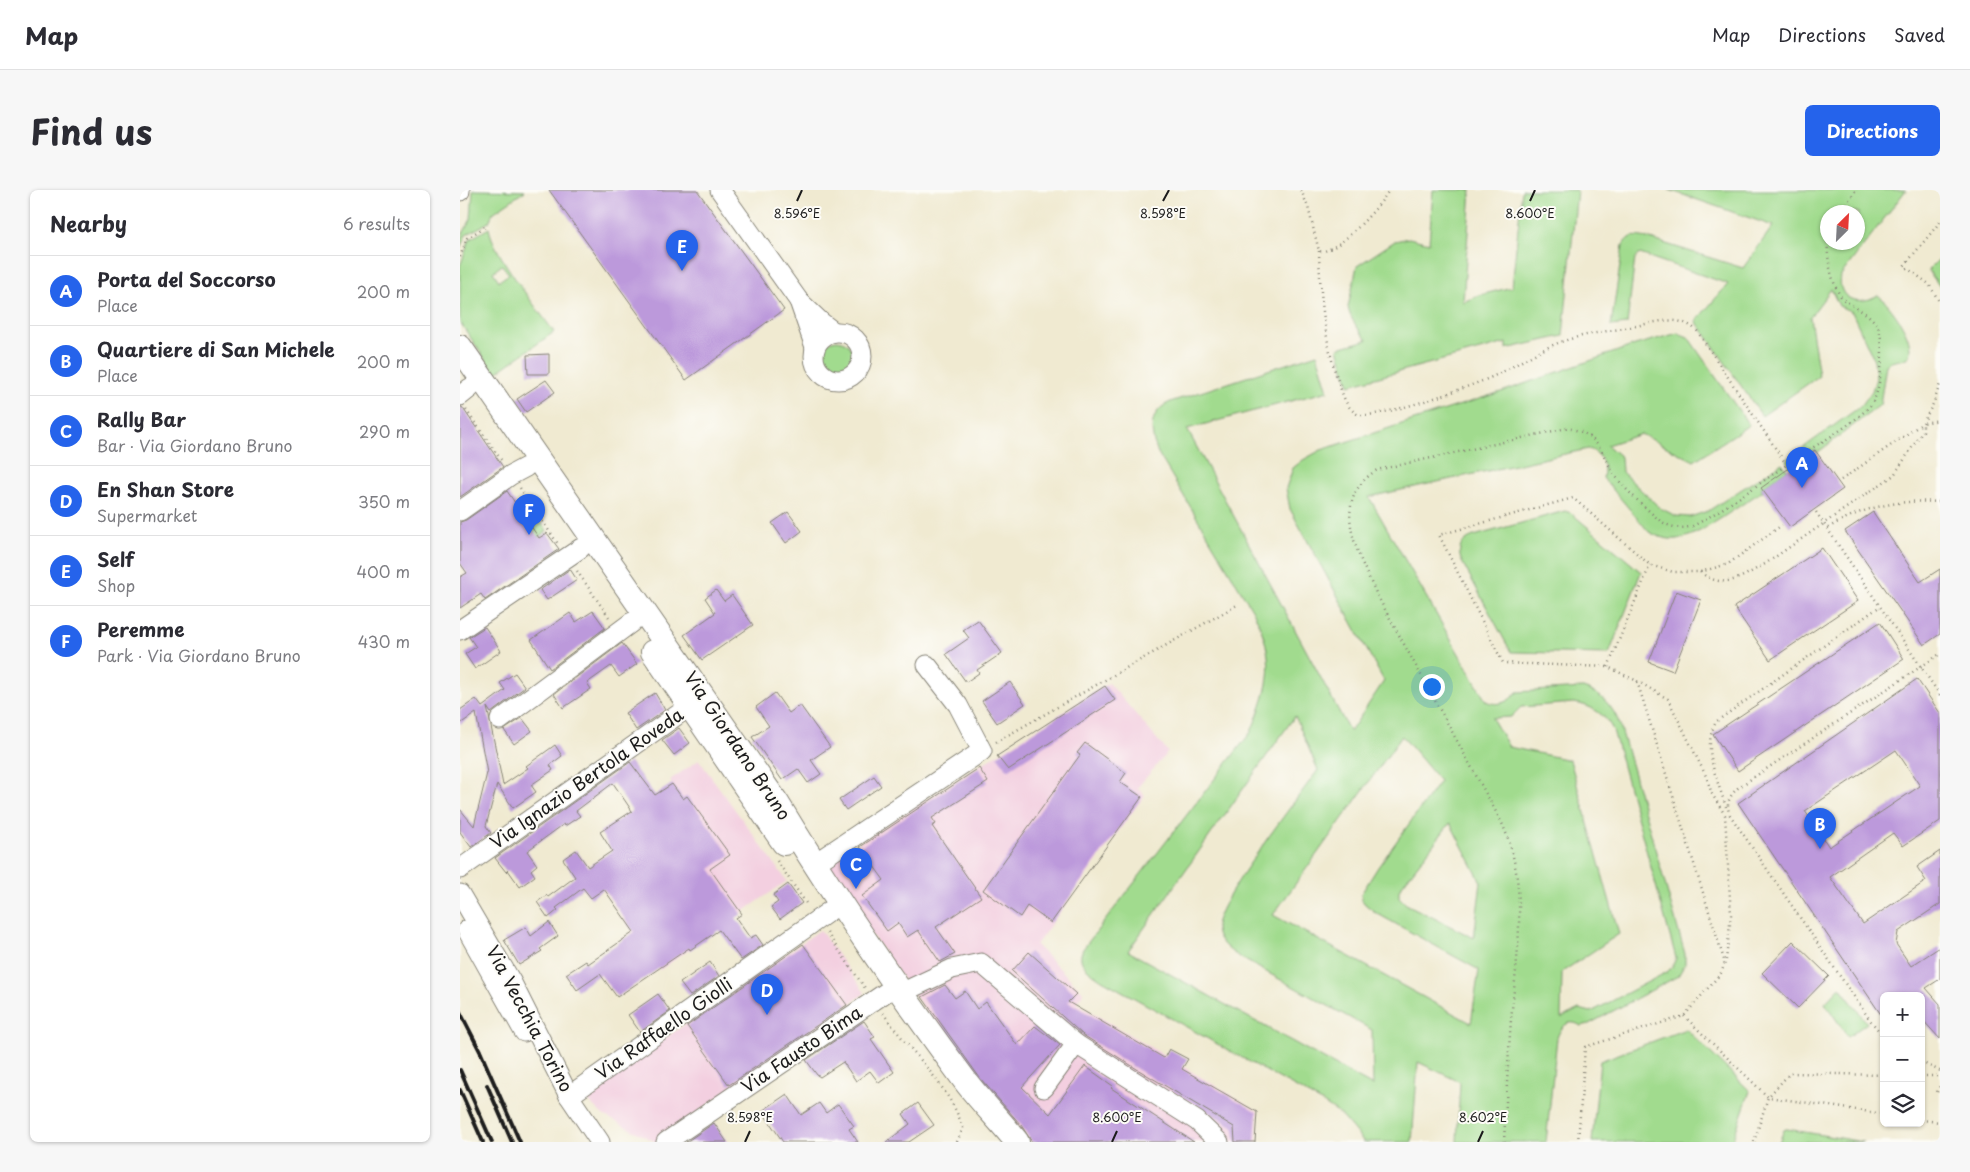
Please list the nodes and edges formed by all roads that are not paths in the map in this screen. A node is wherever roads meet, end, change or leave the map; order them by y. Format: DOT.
graph roads {
  1 [pos="720,190"];
  2 [pos="798,301"];
  3 [pos="834,332"];
  4 [pos="460,346"];
  5 [pos="815,346"];
  6 [pos="463,386"];
  7 [pos="526,467"];
  8 [pos="460,511"];
  9 [pos="581,548"];
  10 [pos="632,622"];
  11 [pos="460,630"];
  12 [pos="927,665"];
  13 [pos="690,706"];
  14 [pos="500,720"];
  15 [pos="814,864"];
  16 [pos="460,869"];
  17 [pos="460,894"];
  18 [pos="831,910"];
  19 [pos="460,917"];
  20 [pos="895,992"];
  21 [pos="1076,1044"];
  22 [pos="552,1064"];
  23 [pos="1044,1088"];
  24 [pos="569,1096"];
  25 [pos="600,1142"];
  26 [pos="666,1142"];
  27 [pos="997,1142"];
  28 [pos="1017,1142"];
  29 [pos="1219,1142"];
  1 -- 2 [label="street"];
  2 -- 3 [label="street"];
  2 -- 5 [label="street"];
  3 -- 5 [label="street"];
  3 -- 5 [label="street"];
  4 -- 15 [label="main road, Via Giordano Bruno"];
  6 -- 7 [label="main road, Via Giordano Bruno"];
  7 -- 8 [label="street"];
  7 -- 9 [label="main road, Via Giordano Bruno"];
  9 -- 10 [label="main road, Via Giordano Bruno"];
  9 -- 11 [label="street"];
  10 -- 13 [label="main road, Via Giordano Bruno"];
  10 -- 14 [label="street"];
  12 -- 15 [label="street"];
  13 -- 16 [label="street, Via Ignazio Bertola Roveda"];
  13 -- 18 [label="main road, Via Giordano Bruno"];
  15 -- 20 [label="main road, Via Giordano Bruno"];
  17 -- 22 [label="street, Via Vecchia Torino"];
  18 -- 20 [label="main road, Via Giordano Bruno"];
  18 -- 24 [label="street, Via Raffaello Giolli"];
  19 -- 22 [label="street"];
  20 -- 21 [label="street, Via Fausto Bima"];
  20 -- 26 [label="street, Via Fausto Bima"];
  20 -- 27 [label="main road, Via Giordano Bruno"];
  20 -- 28 [label="main road, Via Giordano Bruno"];
  21 -- 23 [label="street"];
  21 -- 29 [label="street"];
  22 -- 24 [label="street, Via Vecchia Torino"];
  24 -- 25 [label="street, Via Vecchia Torino"];
}
